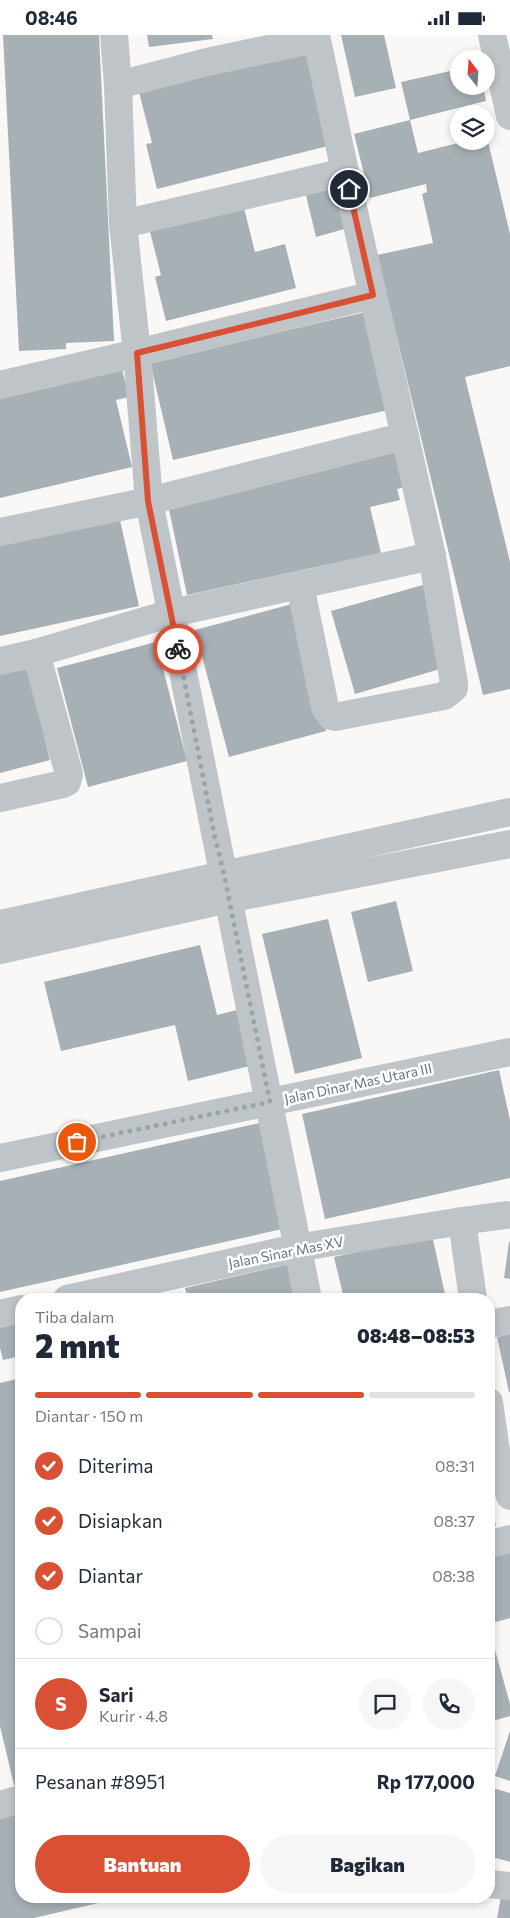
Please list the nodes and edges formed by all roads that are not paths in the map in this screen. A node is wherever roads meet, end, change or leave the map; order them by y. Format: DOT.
graph roads {
  1 [pos="114,35"];
  2 [pos="492,35"];
  3 [pos="316,37"];
  4 [pos="118,85"];
  5 [pos="510,115"];
  6 [pos="345,172"];
  7 [pos="123,224"];
  8 [pos="373,295"];
  9 [pos="137,353"];
  10 [pos="1,379"];
  11 [pos="404,436"];
  12 [pos="148,501"];
  13 [pos="0,533"];
  14 [pos="432,556"];
  15 [pos="300,585"];
  16 [pos="172,613"];
  17 [pos="36,653"];
  18 [pos="0,661"];
  19 [pos="0,799"];
  20 [pos="510,812"];
  21 [pos="510,844"];
  22 [pos="226,887"];
  23 [pos="0,924"];
  24 [pos="0,950"];
  25 [pos="510,1052"];
  26 [pos="270,1102"];
  27 [pos="0,1158"];
  28 [pos="506,1215"];
  29 [pos="462,1221"];
  30 [pos="296,1248"];
  31 [pos="165,1288"];
  32 [pos="120,1293"];
  33 [pos="307,1293"];
  34 [pos="472,1293"];
  35 [pos="15,1310"];
  36 [pos="0,1314"];
  37 [pos="510,1319"];
  38 [pos="495,1323"];
  39 [pos="495,1424"];
  40 [pos="504,1457"];
  41 [pos="510,1495"];
  42 [pos="510,1539"];
  43 [pos="495,1543"];
  44 [pos="15,1801"];
  45 [pos="0,1805"];
  46 [pos="495,1884"];
  47 [pos="510,1885"];
  1 -- 4 [label="street"];
  2 -- 5 [label="street"];
  3 -- 4 [label="street"];
  3 -- 6 [label="street"];
  4 -- 7 [label="street"];
  6 -- 7 [label="street"];
  6 -- 8 [label="street"];
  7 -- 9 [label="street"];
  8 -- 9 [label="street"];
  8 -- 11 [label="street"];
  9 -- 10 [label="street"];
  9 -- 12 [label="street"];
  11 -- 12 [label="street"];
  11 -- 14 [label="street"];
  12 -- 13 [label="street"];
  12 -- 16 [label="street"];
  14 -- 15 [label="street"];
  14 -- 15 [label="street"];
  15 -- 16 [label="street"];
  16 -- 17 [label="street"];
  16 -- 22 [label="street"];
  17 -- 18 [label="street"];
  17 -- 19 [label="street"];
  20 -- 22 [label="street"];
  21 -- 22 [label="street"];
  22 -- 23 [label="street"];
  22 -- 24 [label="street"];
  22 -- 26 [label="street"];
  25 -- 26 [label="street, Jalan Dinar Mas Utara III"];
  26 -- 27 [label="street, Jalan Dinar Mas Utara III"];
  26 -- 30 [label="street"];
  28 -- 29 [label="street, Jalan Sinar Mas XV"];
  29 -- 30 [label="street, Jalan Sinar Mas XV"];
  29 -- 34 [label="street"];
  30 -- 31 [label="street, Jalan Sinar Mas XV"];
  30 -- 33 [label="street"];
  31 -- 32 [label="street, Jalan Sinar Mas XV"];
  35 -- 36 [label="street"];
  37 -- 38 [label="street"];
  39 -- 40 [label="street"];
  40 -- 41 [label="street"];
  42 -- 43 [label="street"];
  44 -- 45 [label="street"];
  46 -- 47 [label="street"];
}
